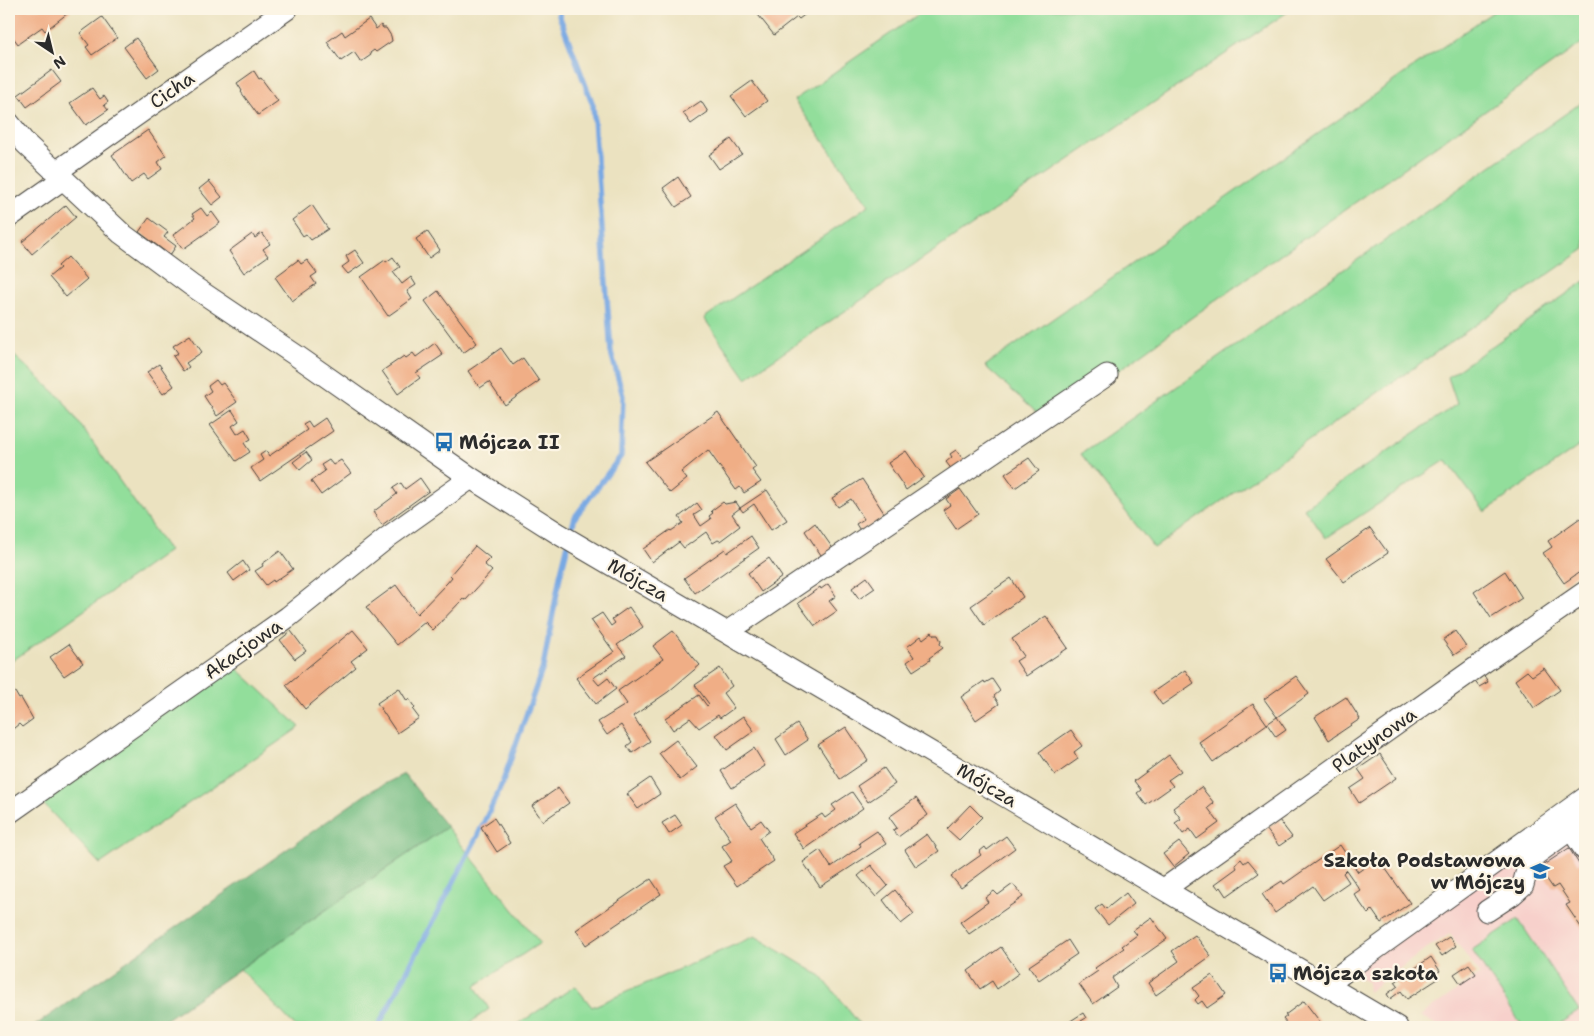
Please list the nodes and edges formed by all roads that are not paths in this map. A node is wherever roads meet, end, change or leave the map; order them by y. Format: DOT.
graph roads {
  1 [pos="287,9"];
  2 [pos="9,123"];
  3 [pos="60,175"];
  4 [pos="9,217"];
  5 [pos="1107,375"];
  6 [pos="471,478"];
  7 [pos="1585,592"];
  8 [pos="727,632"];
  9 [pos="1585,798"];
  10 [pos="9,813"];
  11 [pos="1578,824"];
  12 [pos="1585,850"];
  13 [pos="1164,889"];
  14 [pos="1487,910"];
  15 [pos="1327,985"];
  16 [pos="1397,1027"];
  1 -- 3 [label="street, Cicha"];
  2 -- 3 [label="street, Mójcza"];
  3 -- 4 [label="street, Cicha"];
  3 -- 6 [label="street, Mójcza"];
  5 -- 8 [label="street"];
  6 -- 8 [label="street, Mójcza"];
  6 -- 10 [label="street, Akacjowa"];
  7 -- 13 [label="street, Platynowa"];
  8 -- 13 [label="street, Mójcza"];
  9 -- 15 [label="street"];
  11 -- 12 [label="street"];
  11 -- 14 [label="street"];
  13 -- 15 [label="street, Mójcza"];
  15 -- 16 [label="street, Mójcza"];
}
